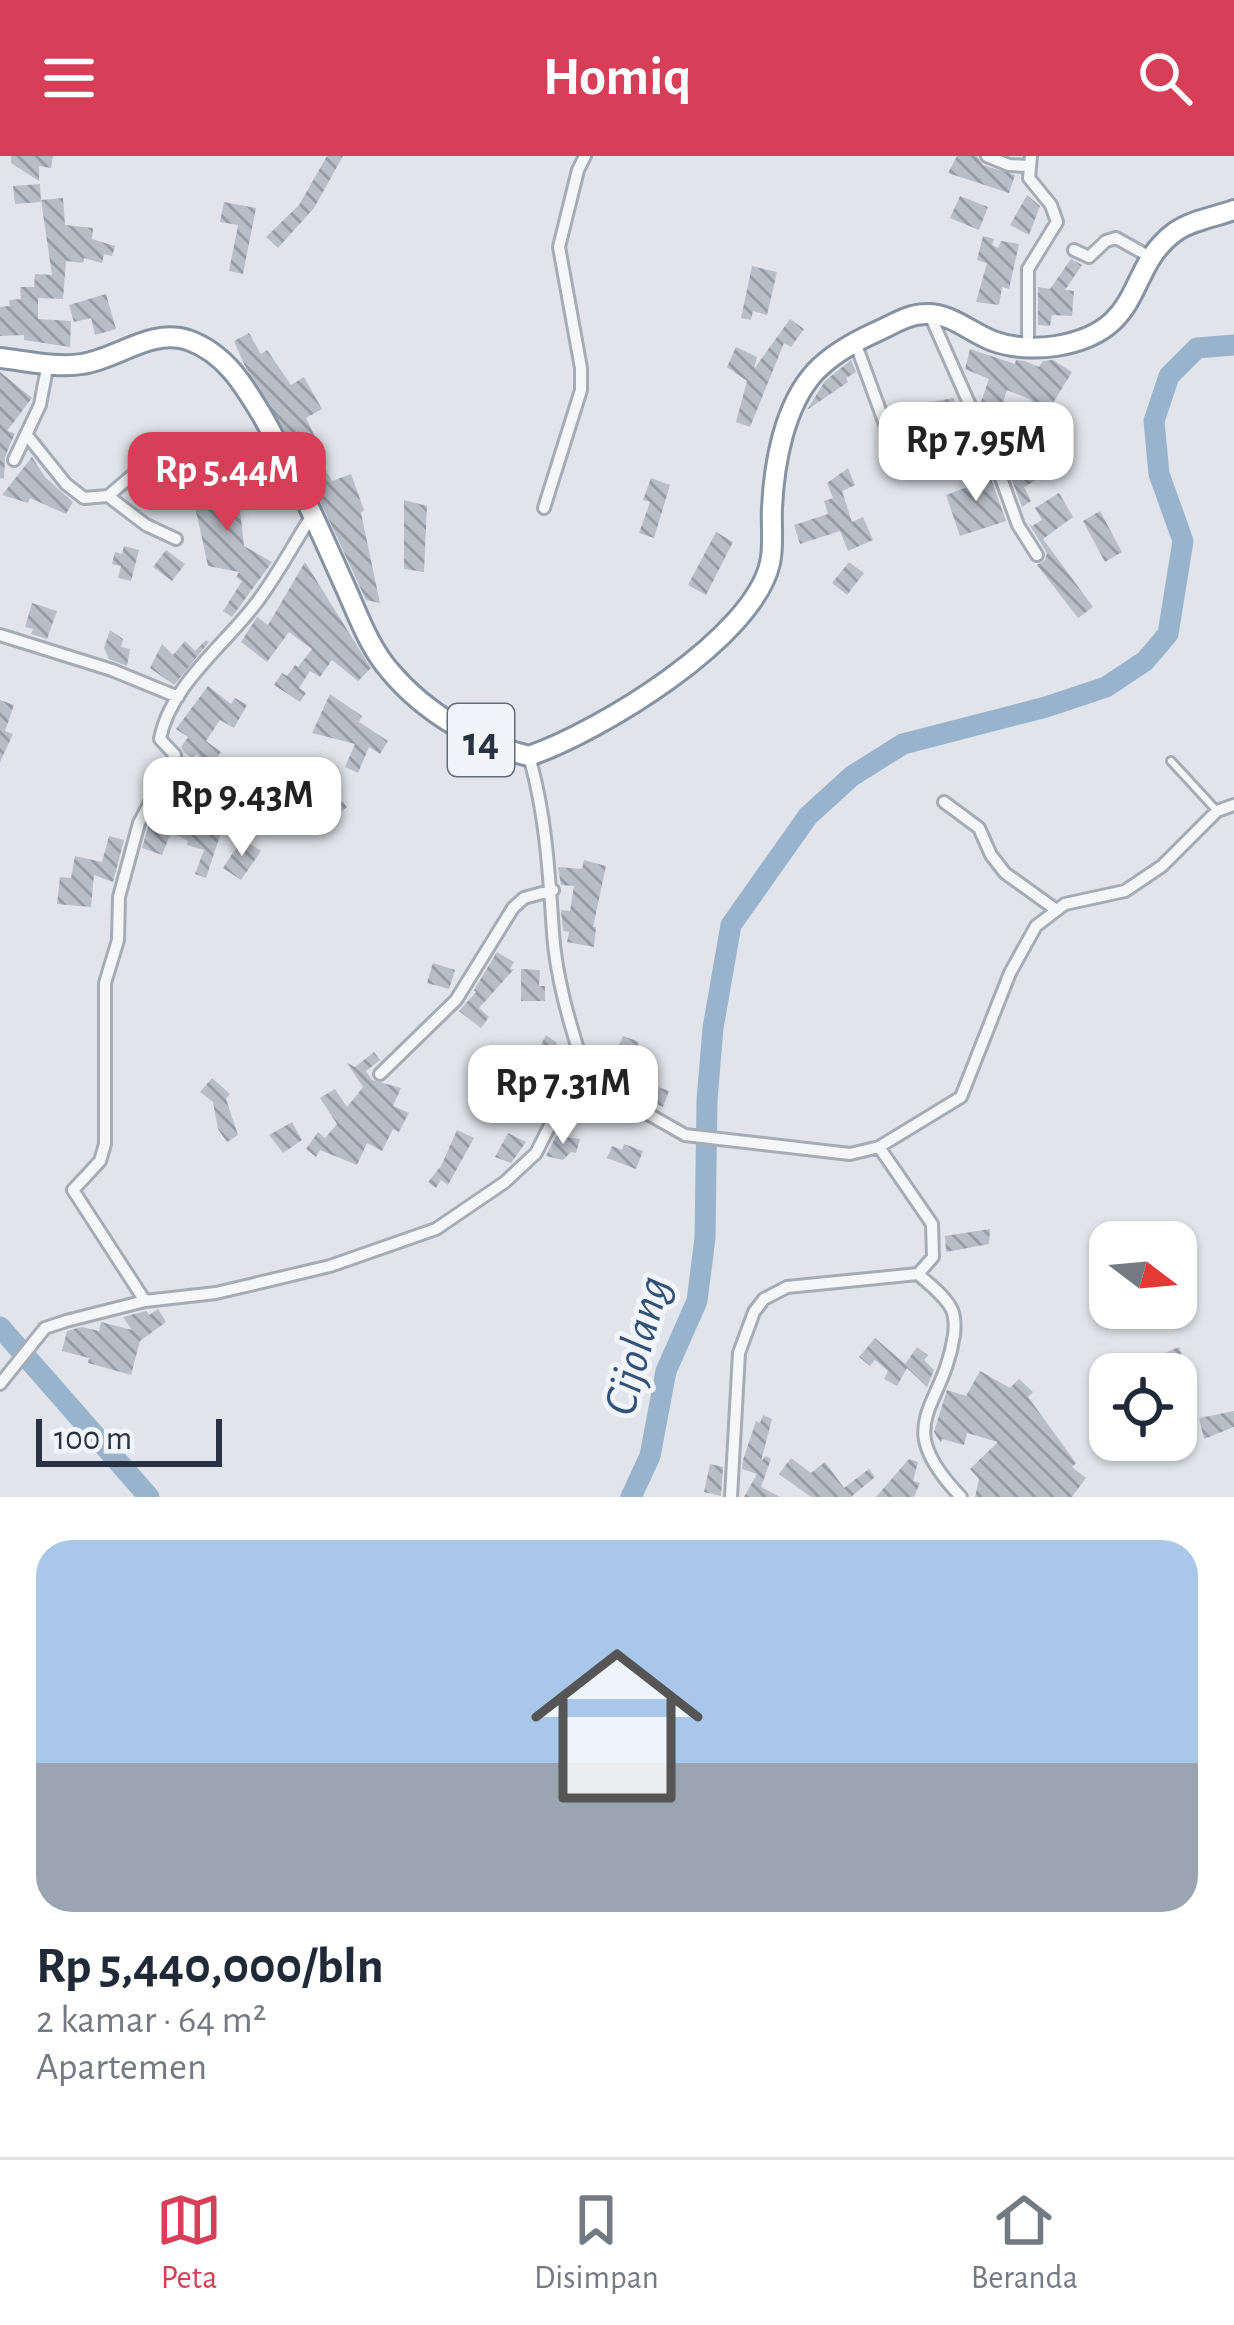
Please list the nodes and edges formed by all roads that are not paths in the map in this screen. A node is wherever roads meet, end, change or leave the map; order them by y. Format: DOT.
graph roads {
  1 [pos="585,156"];
  2 [pos="987,156"];
  3 [pos="1030,161"];
  4 [pos="1234,210"];
  5 [pos="1074,250"];
  6 [pos="1153,259"];
  7 [pos="931,314"];
  8 [pos="855,342"];
  9 [pos="1028,347"];
  10 [pos="0,358"];
  11 [pos="48,363"];
  12 [pos="26,434"];
  13 [pos="893,446"];
  14 [pos="14,460"];
  15 [pos="135,473"];
  16 [pos="108,496"];
  17 [pos="544,508"];
  18 [pos="313,514"];
  19 [pos="176,539"];
  20 [pos="1036,555"];
  21 [pos="0,635"];
  22 [pos="178,697"];
  23 [pos="529,756"];
  24 [pos="1171,760"];
  25 [pos="944,802"];
  26 [pos="1234,805"];
  27 [pos="1217,811"];
  28 [pos="553,890"];
  29 [pos="1054,909"];
  30 [pos="582,1062"];
  31 [pos="380,1074"];
  32 [pos="879,1147"];
  33 [pos="918,1274"];
  34 [pos="146,1300"];
  35 [pos="0,1384"];
  36 [pos="730,1497"];
  37 [pos="961,1497"];
  1 -- 17 [label="street"];
  2 -- 3 [label="street"];
  3 -- 9 [label="street"];
  4 -- 6 [label="highway"];
  5 -- 6 [label="street"];
  6 -- 9 [label="highway"];
  7 -- 8 [label="highway, 14"];
  7 -- 9 [label="highway"];
  7 -- 20 [label="street"];
  8 -- 13 [label="street"];
  8 -- 23 [label="highway, 14"];
  10 -- 11 [label="highway, 14"];
  11 -- 12 [label="street"];
  11 -- 18 [label="highway, 14"];
  12 -- 14 [label="street"];
  12 -- 16 [label="street"];
  15 -- 16 [label="street"];
  16 -- 19 [label="street"];
  18 -- 22 [label="street"];
  18 -- 23 [label="highway, 14"];
  21 -- 22 [label="street"];
  22 -- 34 [label="street"];
  23 -- 28 [label="street"];
  24 -- 27 [label="lane"];
  25 -- 29 [label="street"];
  26 -- 27 [label="street"];
  27 -- 29 [label="street"];
  28 -- 30 [label="street"];
  28 -- 31 [label="street"];
  29 -- 32 [label="street"];
  30 -- 32 [label="street"];
  30 -- 34 [label="street"];
  32 -- 33 [label="street"];
  33 -- 36 [label="street"];
  33 -- 37 [label="street"];
  34 -- 35 [label="street"];
}
